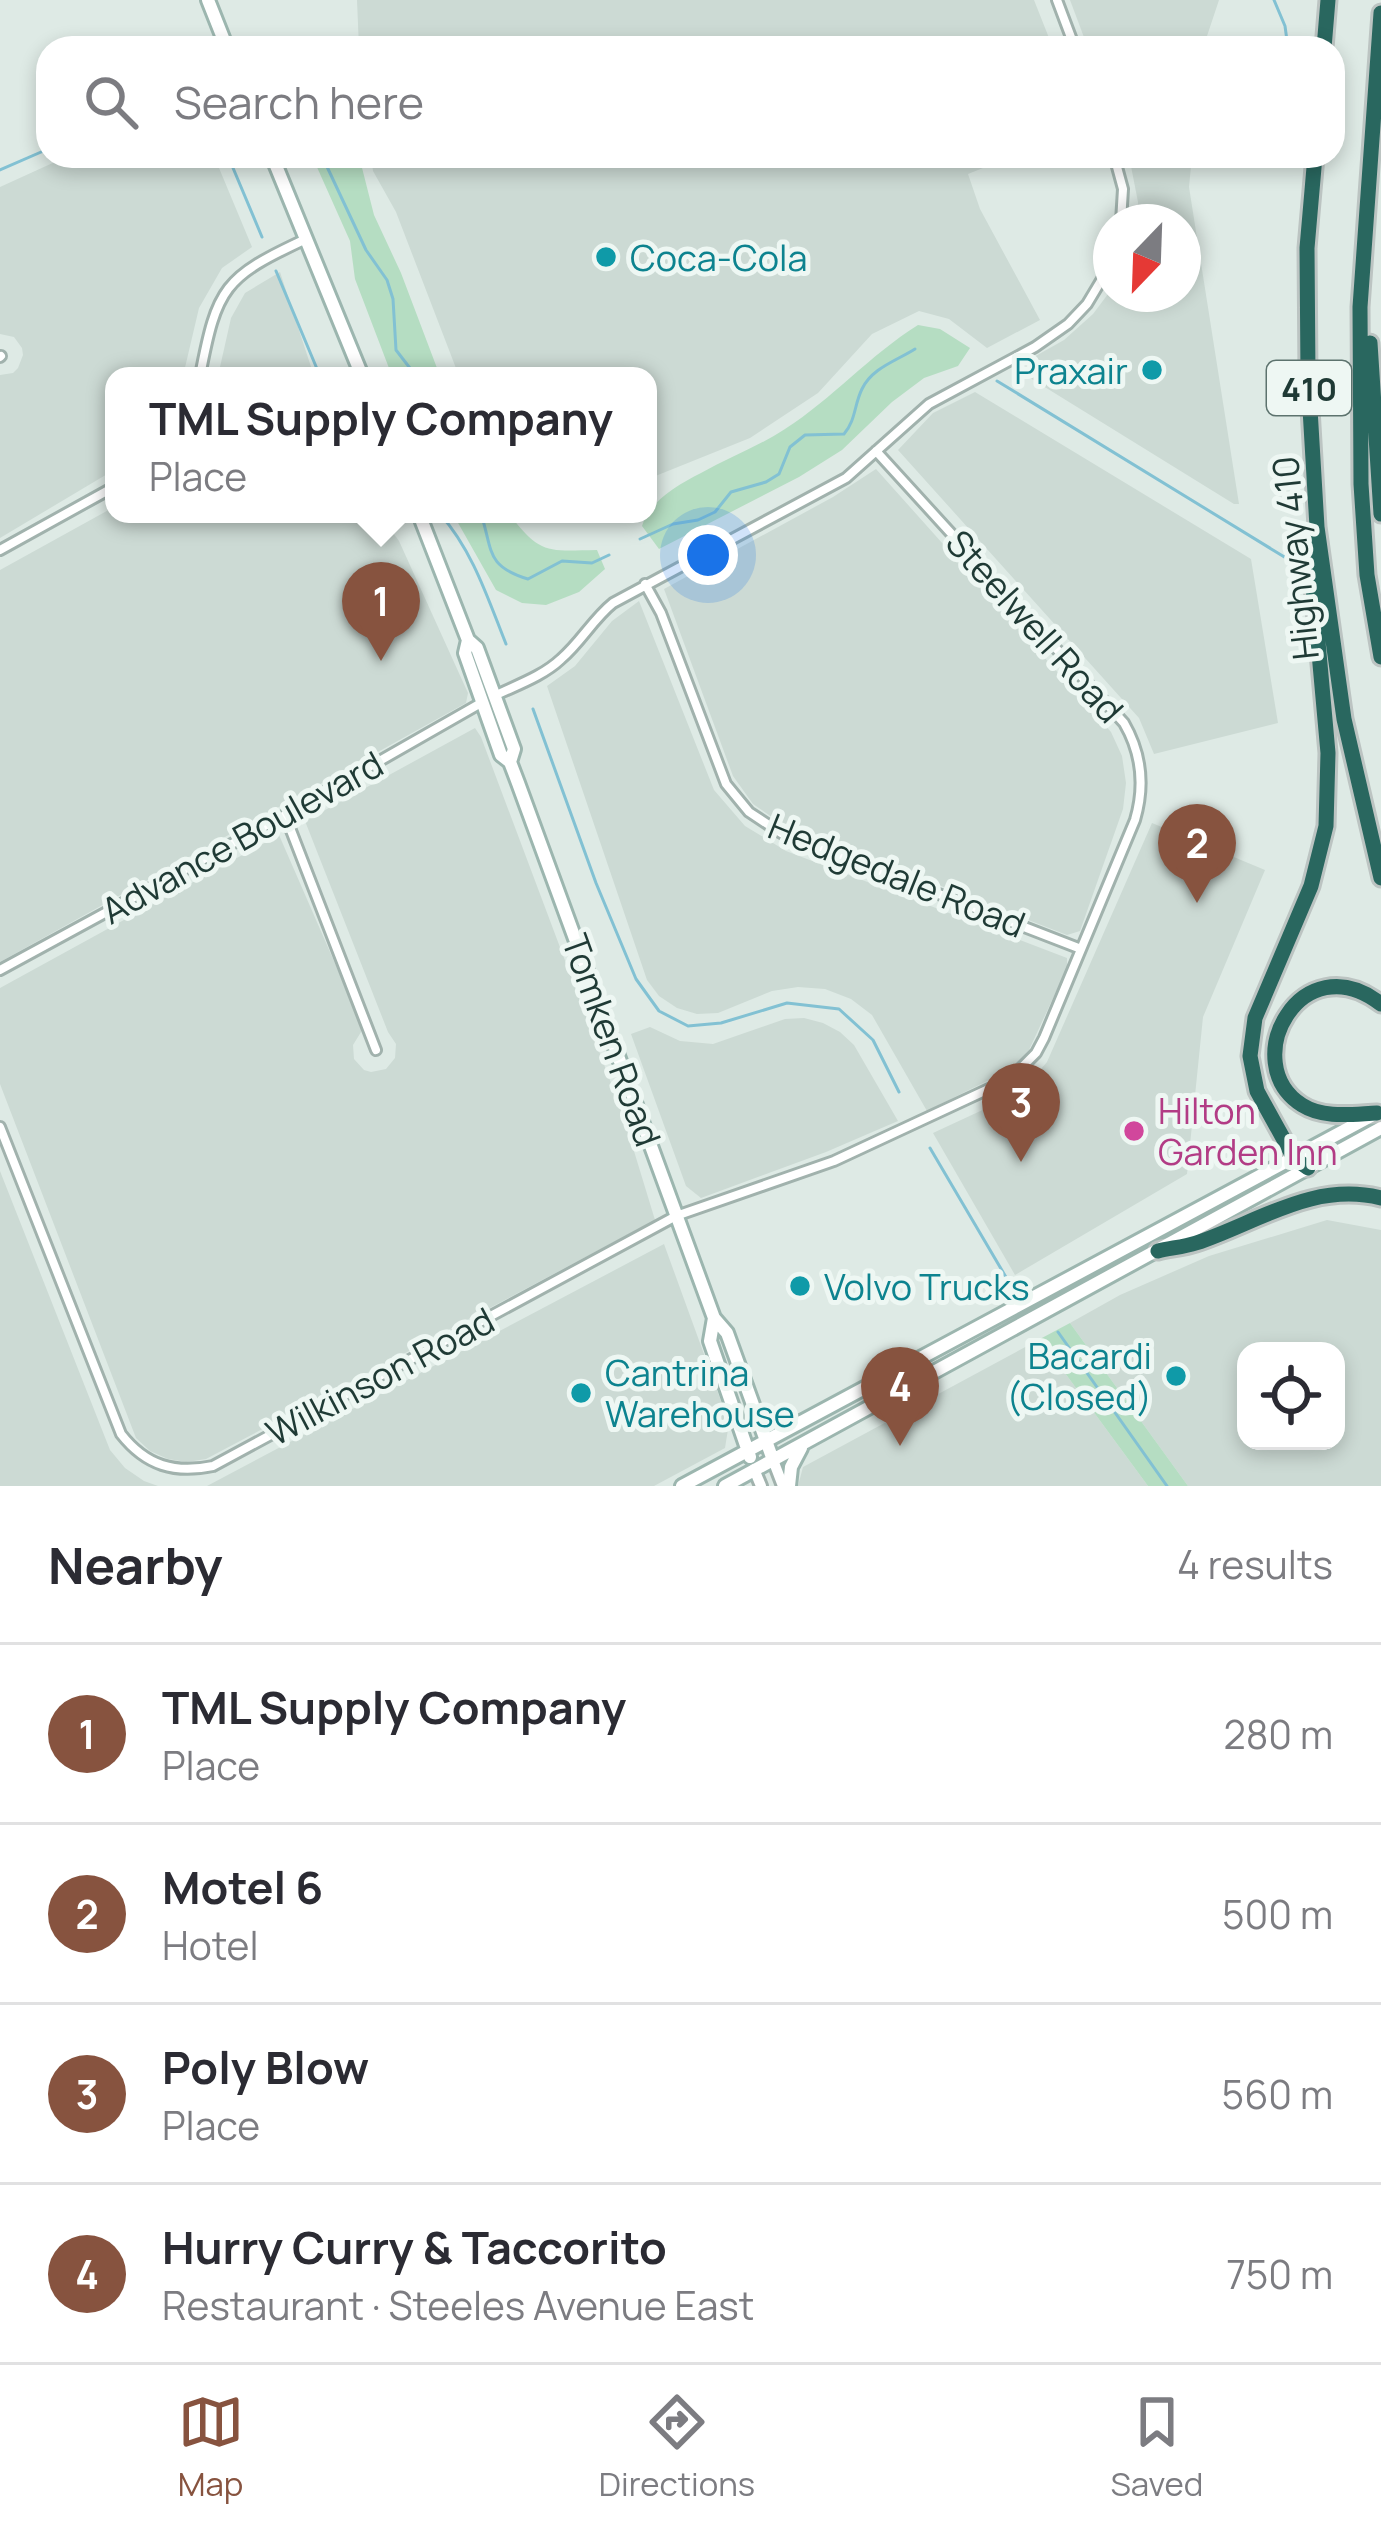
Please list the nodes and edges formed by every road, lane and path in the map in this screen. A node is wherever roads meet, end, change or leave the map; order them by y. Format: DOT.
graph roads {
  1 [pos="208,0"];
  2 [pos="1057,0"];
  3 [pos="1328,0"];
  4 [pos="1381,13"];
  5 [pos="222,36"];
  6 [pos="1070,36"];
  7 [pos="1325,36"];
  8 [pos="277,168"];
  9 [pos="1117,168"];
  10 [pos="1314,168"];
  11 [pos="1122,204"];
  12 [pos="306,239"];
  13 [pos="1093,294"];
  14 [pos="1360,307"];
  15 [pos="202,367"];
  16 [pos="358,367"];
  17 [pos="876,451"];
  18 [pos="105,492"];
  19 [pos="1381,514"];
  20 [pos="422,523"];
  21 [pos="1317,527"];
  22 [pos="0,550"];
  23 [pos="645,584"];
  24 [pos="1381,657"];
  25 [pos="488,699"];
  26 [pos="285,815"];
  27 [pos="1381,878"];
  28 [pos="1081,950"];
  29 [pos="0,970"];
  30 [pos="1381,1004"];
  31 [pos="376,1050"];
  32 [pos="1380,1117"];
  33 [pos="0,1127"];
  34 [pos="1301,1163"];
  35 [pos="1381,1198"];
  36 [pos="676,1216"];
  37 [pos="1157,1251"];
  38 [pos="714,1318"];
  39 [pos="754,1411"];
  40 [pos="802,1423"];
  41 [pos="811,1439"];
  42 [pos="767,1441"];
  43 [pos="748,1451"];
  44 [pos="772,1460"];
  45 [pos="754,1469"];
  46 [pos="682,1486"];
  47 [pos="724,1486"];
  48 [pos="761,1486"];
  49 [pos="786,1486"];
  1 -- 5 [label="main road"];
  2 -- 6 [label="street"];
  3 -- 7 [label="highway"];
  4 -- 14 [label="highway, Highway 410 / 410"];
  8 -- 12 [label="main road"];
  9 -- 11 [label="street"];
  10 -- 21 [label="highway, Highway 410 / 410"];
  12 -- 15 [label="street"];
  12 -- 16 [label="main road"];
  13 -- 17 [label="street, Advance Boulevard"];
  14 -- 19 [label="highway"];
  14 -- 24 [label="highway, Highway 410 / 410"];
  17 -- 23 [label="street, Advance Boulevard"];
  17 -- 28 [label="street, Steelwell Road"];
  18 -- 22 [label="street"];
  20 -- 25 [label="main road, Tomken Road"];
  21 -- 27 [label="highway, Highway 410 / 410"];
  21 -- 34 [label="highway"];
  23 -- 25 [label="street, Advance Boulevard"];
  23 -- 28 [label="street, Hedgedale Road"];
  25 -- 26 [label="street, Advance Boulevard"];
  25 -- 36 [label="main road, Tomken Road"];
  26 -- 29 [label="street, Advance Boulevard"];
  26 -- 31 [label="street"];
  28 -- 36 [label="street, Steelwell Road"];
  30 -- 32 [label="highway"];
  32 -- 34 [label="main road"];
  33 -- 36 [label="street, Wilkinson Road"];
  34 -- 37 [label="main road"];
  34 -- 40 [label="main road"];
  35 -- 37 [label="highway"];
  36 -- 38 [label="main road, Tomken Road"];
  37 -- 41 [label="main road"];
  38 -- 39 [label="main road, Tomken Road"];
  38 -- 43 [label="main road, Tomken Road"];
  39 -- 40 [label="main road"];
  39 -- 42 [label="main road, Tomken Road"];
  40 -- 42 [label="main road"];
  41 -- 44 [label="main road"];
  41 -- 49 [label="main road"];
  42 -- 43 [label="main road"];
  42 -- 44 [label="main road, Tomken Road"];
  43 -- 45 [label="main road, Tomken Road"];
  43 -- 46 [label="main road"];
  44 -- 45 [label="main road"];
  44 -- 49 [label="street"];
  45 -- 47 [label="main road"];
  45 -- 48 [label="street"];
}
